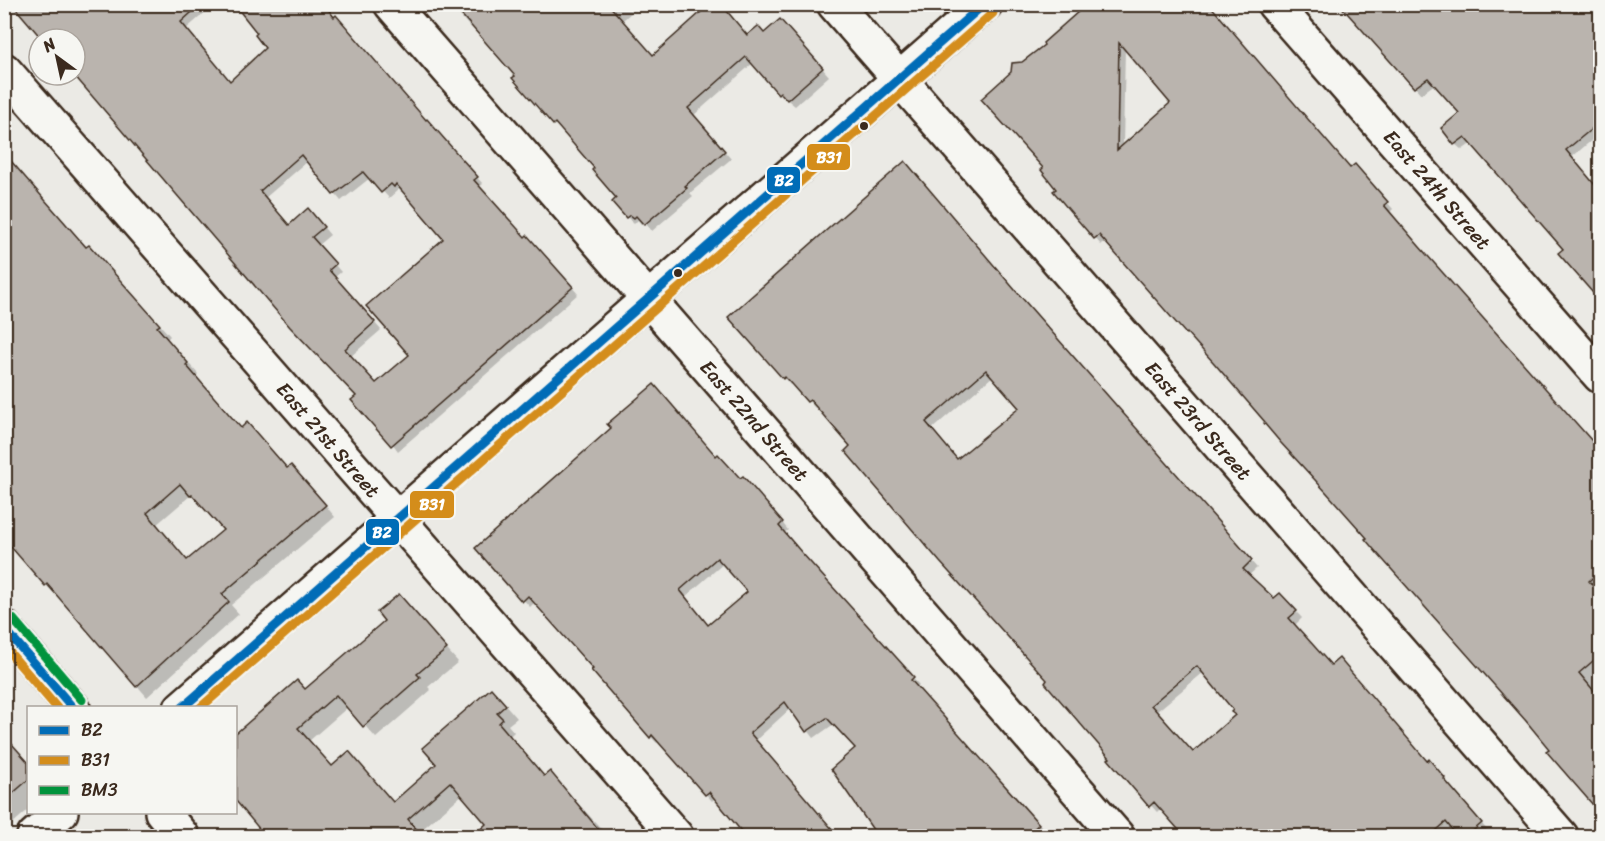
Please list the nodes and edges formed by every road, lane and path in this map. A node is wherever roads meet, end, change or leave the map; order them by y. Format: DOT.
graph roads {
  1 [pos="391,4"];
  2 [pos="834,4"];
  3 [pos="985,4"];
  4 [pos="1274,4"];
  5 [pos="4,70"];
  6 [pos="899,79"];
  7 [pos="648,299"];
  8 [pos="1600,376"];
  9 [pos="397,518"];
  10 [pos="4,627"];
  11 [pos="71,706"];
  12 [pos="183,706"];
  13 [pos="61,814"];
  14 [pos="163,814"];
  15 [pos="34,837"];
  16 [pos="182,837"];
  17 [pos="676,837"];
  18 [pos="1117,837"];
  19 [pos="1561,837"];
  1 -- 7 [label="street, East 22nd Street"];
  2 -- 6 [label="street, East 23rd Street"];
  3 -- 6 [label="street"];
  4 -- 8 [label="street, East 24th Street"];
  5 -- 9 [label="street, East 21st Street"];
  6 -- 7 [label="street"];
  6 -- 19 [label="street, East 23rd Street"];
  7 -- 9 [label="street"];
  7 -- 18 [label="street, East 22nd Street"];
  9 -- 12 [label="street"];
  9 -- 17 [label="street, East 21st Street"];
  10 -- 11 [label="street"];
  13 -- 15 [label="street"];
  14 -- 16 [label="street"];
}
